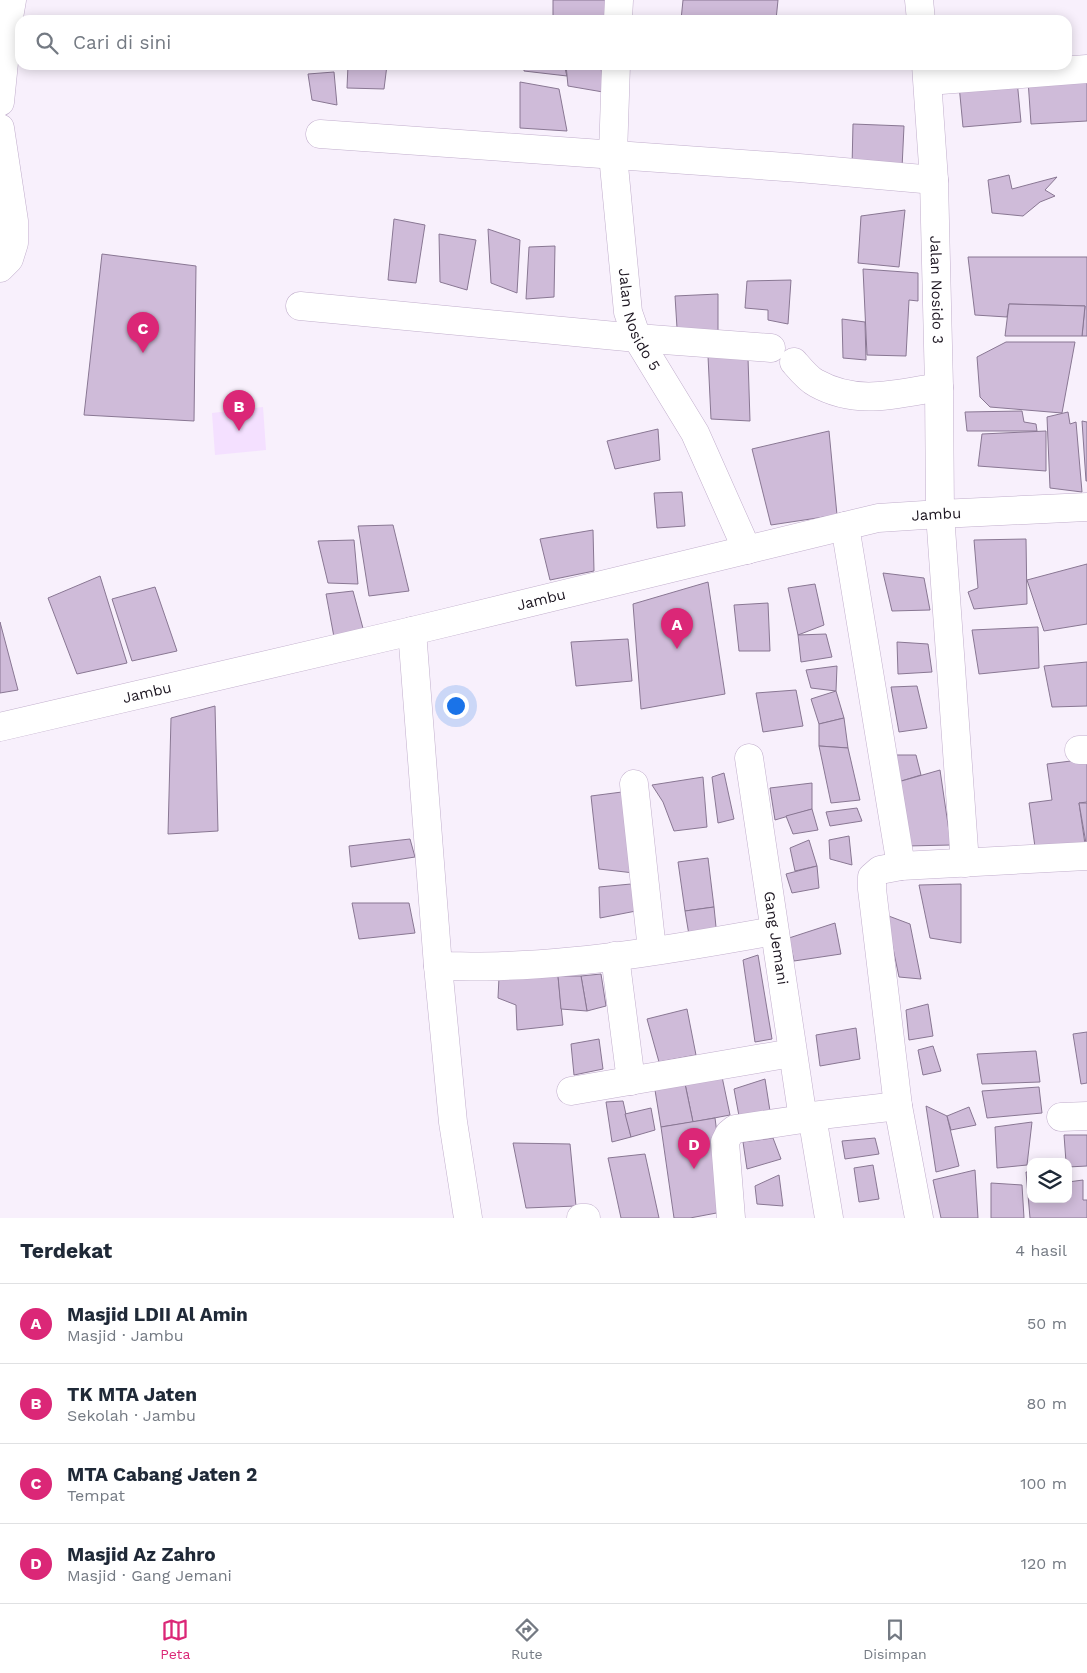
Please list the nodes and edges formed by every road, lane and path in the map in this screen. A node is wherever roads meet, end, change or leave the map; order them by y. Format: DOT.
graph roads {
  1 [pos="12,0"];
  2 [pos="618,0"];
  3 [pos="919,0"];
  4 [pos="618,15"];
  5 [pos="920,15"];
  6 [pos="1072,69"];
  7 [pos="1087,69"];
  8 [pos="616,70"];
  9 [pos="1047,70"];
  10 [pos="927,73"];
  11 [pos="0,102"];
  12 [pos="0,128"];
  13 [pos="320,134"];
  14 [pos="613,155"];
  15 [pos="934,180"];
  16 [pos="0,268"];
  17 [pos="300,306"];
  18 [pos="637,338"];
  19 [pos="940,387"];
  20 [pos="1087,507"];
  21 [pos="940,514"];
  22 [pos="845,526"];
  23 [pos="747,550"];
  24 [pos="412,631"];
  25 [pos="0,727"];
  26 [pos="749,758"];
  27 [pos="634,784"];
  28 [pos="1087,856"];
  29 [pos="965,863"];
  30 [pos="901,866"];
  31 [pos="774,930"];
  32 [pos="652,950"];
  33 [pos="615,956"];
  34 [pos="438,966"];
  35 [pos="792,1054"];
  36 [pos="631,1081"];
  37 [pos="570,1091"];
  38 [pos="898,1106"];
  39 [pos="807,1118"];
  40 [pos="468,1218"];
  41 [pos="582,1218"];
  42 [pos="586,1218"];
  43 [pos="731,1218"];
  44 [pos="829,1218"];
  45 [pos="919,1218"];
  1 -- 11 [label="street"];
  2 -- 4 [label="street"];
  3 -- 5 [label="street"];
  6 -- 7 [label="street"];
  8 -- 14 [label="street, Jalan Nosido 5"];
  9 -- 10 [label="street"];
  10 -- 15 [label="street, Jalan Nosido 3"];
  12 -- 16 [label="street"];
  13 -- 14 [label="street"];
  14 -- 15 [label="street"];
  14 -- 18 [label="street, Jalan Nosido 5"];
  15 -- 19 [label="street, Jalan Nosido 3"];
  17 -- 18 [label="street"];
  18 -- 19 [label="street"];
  18 -- 23 [label="street, Jalan Nosido 5"];
  19 -- 21 [label="street, Jalan Nosido 3"];
  20 -- 21 [label="street, Jambu"];
  21 -- 22 [label="street, Jambu"];
  21 -- 29 [label="street, Jalan Nosido 3"];
  22 -- 23 [label="street, Jambu"];
  22 -- 30 [label="street"];
  23 -- 24 [label="street, Jambu"];
  24 -- 25 [label="street, Jambu"];
  24 -- 34 [label="street"];
  26 -- 31 [label="street, Gang Jemani"];
  27 -- 32 [label="street"];
  28 -- 29 [label="street"];
  29 -- 30 [label="street"];
  30 -- 38 [label="street"];
  31 -- 32 [label="street"];
  31 -- 35 [label="street, Gang Jemani"];
  32 -- 33 [label="street"];
  33 -- 34 [label="street"];
  33 -- 36 [label="street"];
  34 -- 40 [label="street"];
  35 -- 36 [label="street"];
  35 -- 39 [label="street, Gang Jemani"];
  36 -- 37 [label="street"];
  38 -- 39 [label="street"];
  38 -- 45 [label="street"];
  39 -- 43 [label="street"];
  39 -- 44 [label="street, Gang Jemani"];
  41 -- 42 [label="street"];
}
